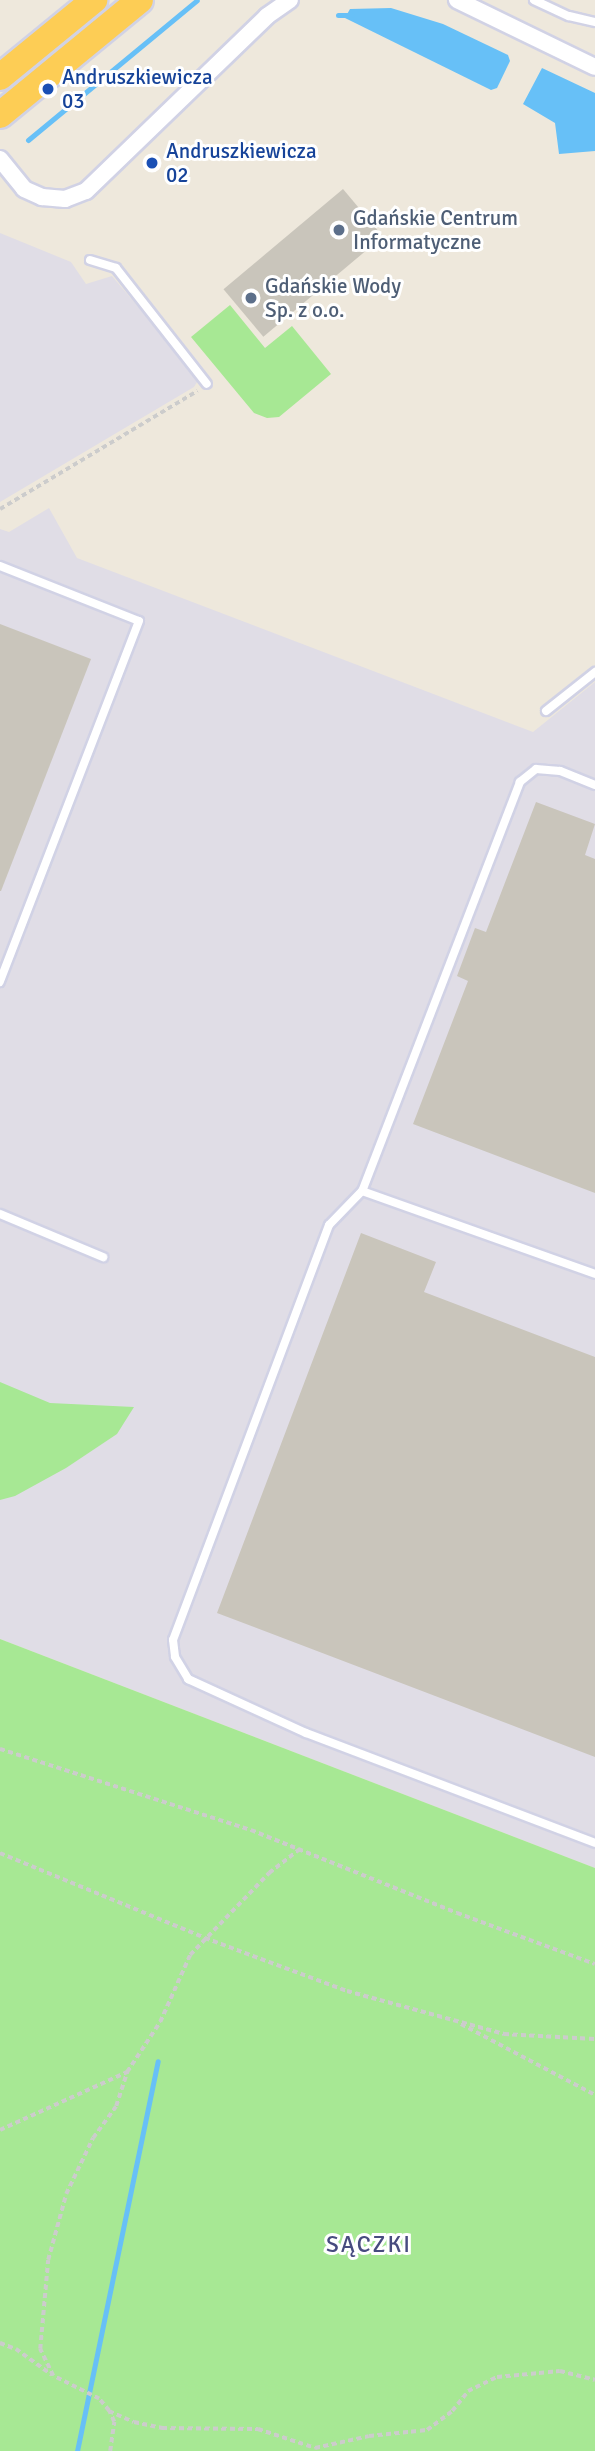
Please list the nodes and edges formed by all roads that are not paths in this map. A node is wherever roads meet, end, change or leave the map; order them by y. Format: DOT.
graph roads {
  1 [pos="94,0"];
  2 [pos="140,0"];
  3 [pos="290,0"];
  4 [pos="457,0"];
  5 [pos="534,0"];
  6 [pos="595,22"];
  7 [pos="595,66"];
  8 [pos="0,78"];
  9 [pos="0,115"];
  10 [pos="0,159"];
  11 [pos="90,260"];
  12 [pos="207,384"];
  13 [pos="0,566"];
  14 [pos="595,672"];
  15 [pos="546,711"];
  16 [pos="595,785"];
  17 [pos="0,982"];
  18 [pos="362,1191"];
  19 [pos="0,1214"];
  20 [pos="103,1257"];
  21 [pos="595,1274"];
  22 [pos="595,1843"];
  1 -- 8 [label="highway"];
  2 -- 9 [label="highway"];
  3 -- 10 [label="street"];
  4 -- 7 [label="street"];
  5 -- 6 [label="lane"];
  11 -- 12 [label="lane"];
  13 -- 17 [label="lane"];
  14 -- 15 [label="lane"];
  16 -- 18 [label="lane"];
  18 -- 21 [label="lane"];
  18 -- 22 [label="lane"];
  19 -- 20 [label="lane"];
}
